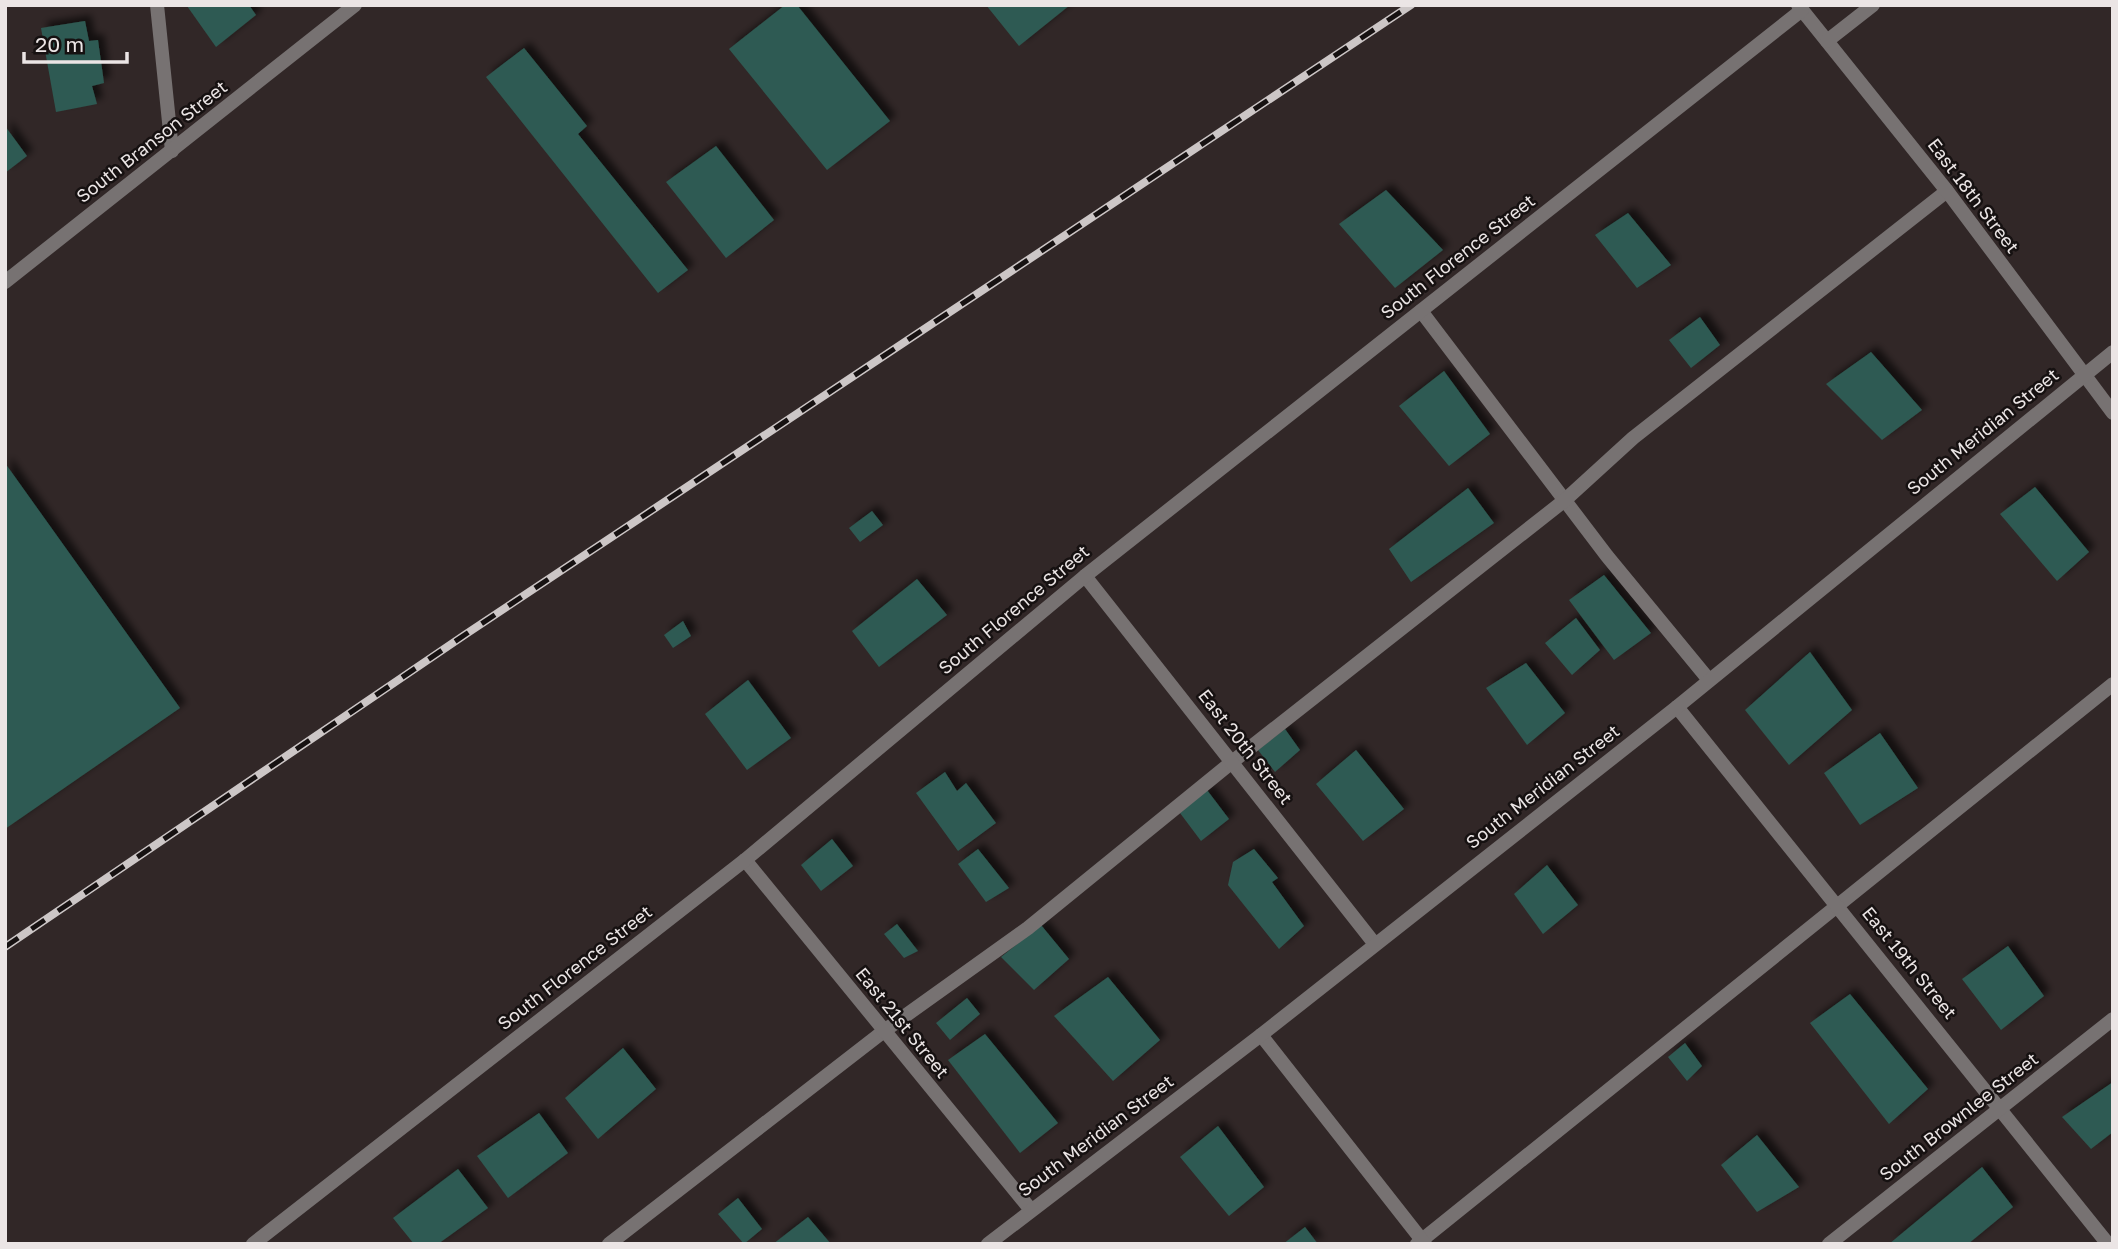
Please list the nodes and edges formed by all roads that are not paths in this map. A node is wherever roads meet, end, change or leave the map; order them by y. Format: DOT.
graph roads {
  1 [pos="157,5"];
  2 [pos="355,5"];
  3 [pos="1873,5"];
  4 [pos="1800,8"];
  5 [pos="1827,41"];
  6 [pos="173,151"];
  7 [pos="1947,191"];
  8 [pos="5,282"];
  9 [pos="1420,311"];
  10 [pos="2113,352"];
  11 [pos="2082,375"];
  12 [pos="2113,413"];
  13 [pos="1565,500"];
  14 [pos="1085,576"];
  15 [pos="1709,680"];
  16 [pos="2113,684"];
  17 [pos="1677,707"];
  18 [pos="1232,762"];
  19 [pos="745,860"];
  20 [pos="1838,906"];
  21 [pos="1374,943"];
  22 [pos="2113,1019"];
  23 [pos="884,1031"];
  24 [pos="1261,1035"];
  25 [pos="2002,1109"];
  26 [pos="1031,1210"];
  27 [pos="1421,1242"];
  28 [pos="253,1244"];
  29 [pos="609,1244"];
  30 [pos="988,1244"];
  31 [pos="1829,1244"];
  32 [pos="2108,1244"];
  1 -- 6 [label="street"];
  2 -- 6 [label="street, South Branson Street"];
  3 -- 5 [label="street"];
  4 -- 5 [label="street, East 18th Street"];
  4 -- 9 [label="street, South Florence Street"];
  5 -- 7 [label="street, East 18th Street"];
  6 -- 8 [label="street, South Branson Street"];
  7 -- 11 [label="street, East 18th Street"];
  7 -- 13 [label="street"];
  9 -- 13 [label="street"];
  9 -- 14 [label="street, South Florence Street"];
  10 -- 11 [label="street, South Meridian Street"];
  11 -- 12 [label="street, East 18th Street"];
  11 -- 15 [label="street, South Meridian Street"];
  13 -- 15 [label="street"];
  13 -- 18 [label="street"];
  14 -- 18 [label="street, East 20th Street"];
  14 -- 19 [label="street, South Florence Street"];
  15 -- 17 [label="street, South Meridian Street"];
  16 -- 20 [label="street"];
  17 -- 20 [label="street, East 19th Street"];
  17 -- 21 [label="street, South Meridian Street"];
  18 -- 21 [label="street, East 20th Street"];
  18 -- 23 [label="street"];
  19 -- 23 [label="street, East 21st Street"];
  19 -- 28 [label="street, South Florence Street"];
  20 -- 25 [label="street, East 19th Street"];
  20 -- 27 [label="street"];
  21 -- 24 [label="street, South Meridian Street"];
  22 -- 25 [label="street, South Brownlee Street"];
  23 -- 26 [label="street, East 21st Street"];
  23 -- 29 [label="street"];
  24 -- 26 [label="street, South Meridian Street"];
  24 -- 27 [label="street"];
  25 -- 31 [label="street, South Brownlee Street"];
  25 -- 32 [label="street, East 19th Street"];
  26 -- 30 [label="street, South Meridian Street"];
}
